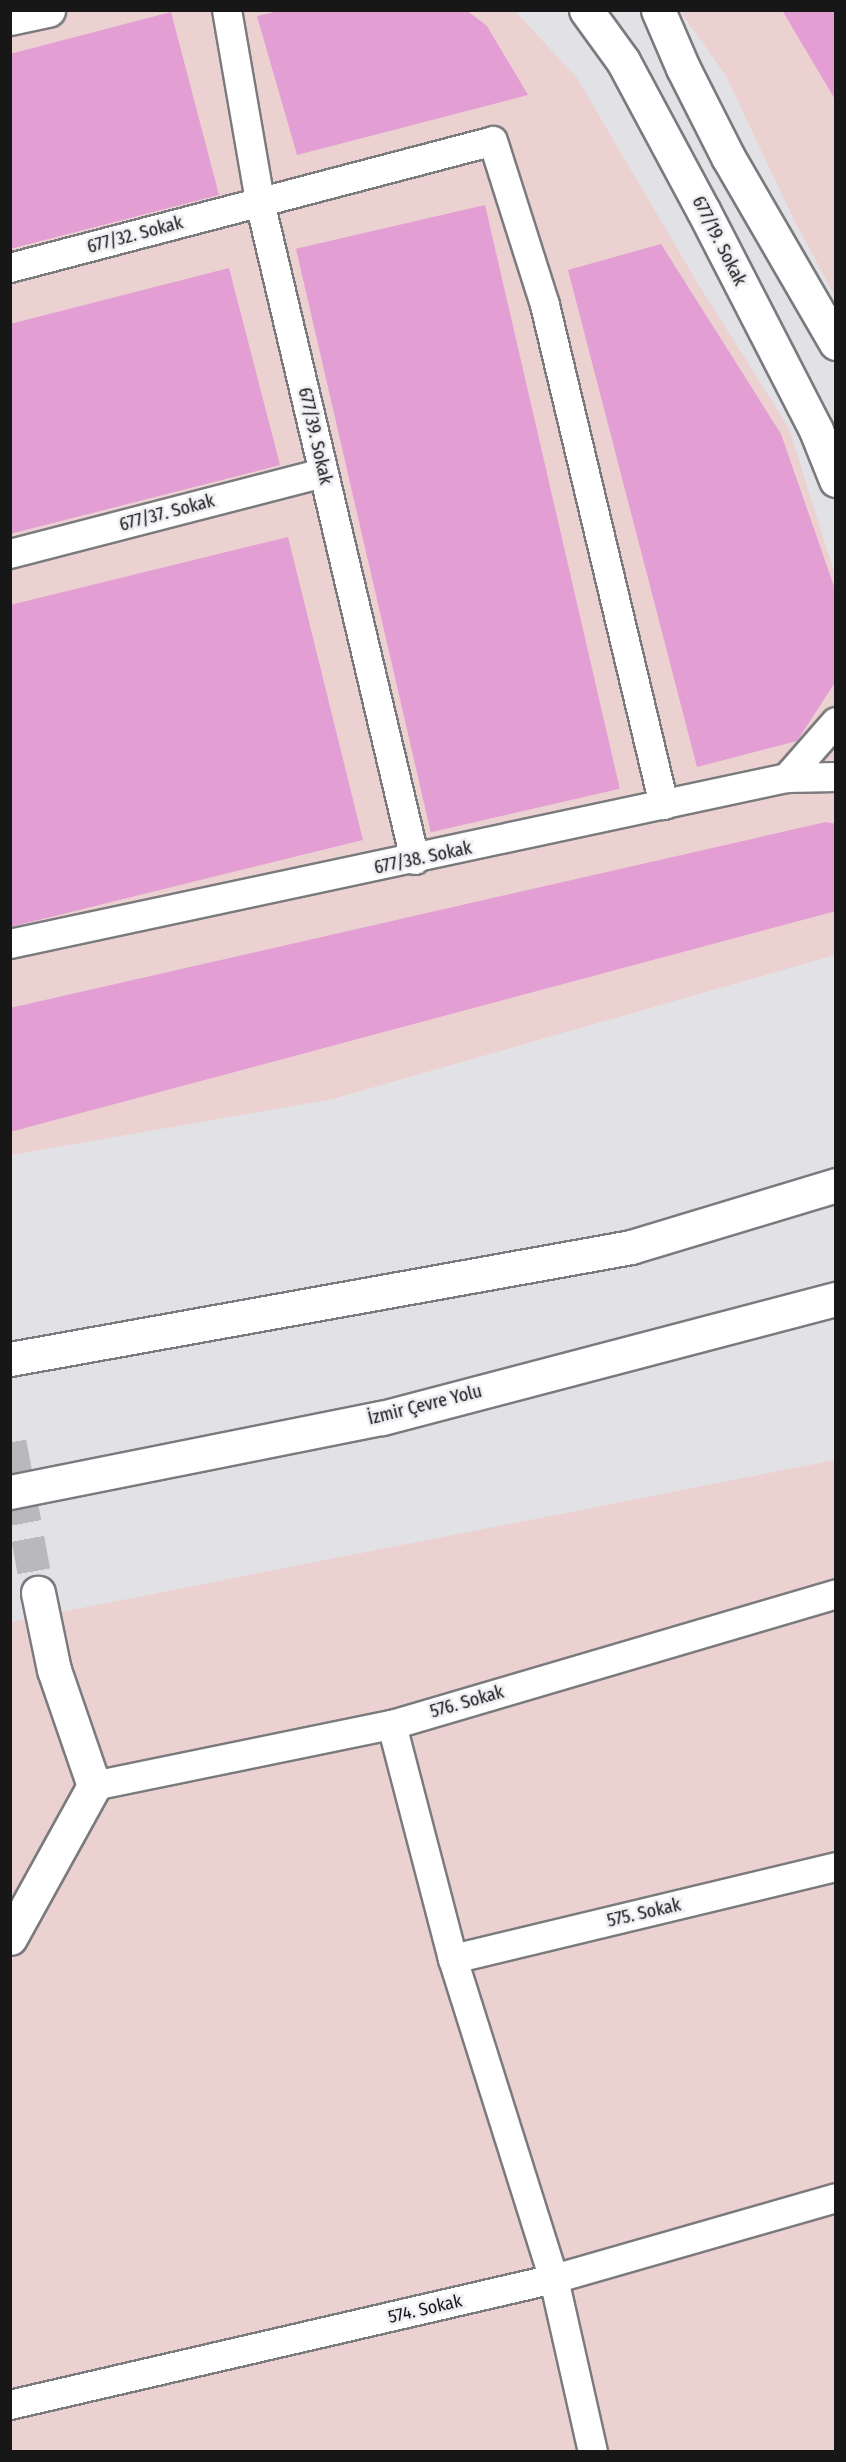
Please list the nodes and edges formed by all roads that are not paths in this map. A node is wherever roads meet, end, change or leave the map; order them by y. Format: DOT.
graph roads {
  1 [pos="48,10"];
  2 [pos="227,10"];
  3 [pos="586,10"];
  4 [pos="658,10"];
  5 [pos="10,18"];
  6 [pos="260,202"];
  7 [pos="10,268"];
  8 [pos="836,343"];
  9 [pos="324,473"];
  10 [pos="836,480"];
  11 [pos="10,554"];
  12 [pos="836,722"];
  13 [pos="836,777"];
  14 [pos="787,778"];
  15 [pos="664,805"];
  16 [pos="415,860"];
  17 [pos="10,944"];
  18 [pos="836,1185"];
  19 [pos="836,1299"];
  20 [pos="10,1359"];
  21 [pos="10,1492"];
  22 [pos="38,1593"];
  23 [pos="836,1594"];
  24 [pos="392,1725"];
  25 [pos="94,1786"];
  26 [pos="836,1868"];
  27 [pos="10,1938"];
  28 [pos="453,1959"];
  29 [pos="836,2198"];
  30 [pos="554,2279"];
  31 [pos="10,2405"];
  32 [pos="593,2451"];
  1 -- 5 [label="main road"];
  2 -- 6 [label="street, 677/39. Sokak"];
  3 -- 10 [label="main road, 677/19. Sokak"];
  4 -- 8 [label="main road"];
  6 -- 7 [label="street, 677/32. Sokak"];
  6 -- 9 [label="street, 677/39. Sokak"];
  6 -- 15 [label="street, 677/32. Sokak"];
  9 -- 11 [label="street, 677/37. Sokak"];
  9 -- 16 [label="street, 677/39. Sokak"];
  12 -- 14 [label="street"];
  13 -- 14 [label="street, 677/38. Sokak"];
  14 -- 15 [label="street, 677/38. Sokak"];
  15 -- 16 [label="street, 677/38. Sokak"];
  16 -- 17 [label="street, 677/38. Sokak"];
  18 -- 20 [label="main road"];
  19 -- 21 [label="main road, İzmir Çevre Yolu"];
  22 -- 25 [label="main road"];
  23 -- 24 [label="street, 576. Sokak"];
  24 -- 25 [label="street, 576. Sokak"];
  24 -- 28 [label="street"];
  25 -- 27 [label="main road"];
  26 -- 28 [label="street, 575. Sokak"];
  28 -- 30 [label="street"];
  29 -- 30 [label="street, 574. Sokak"];
  30 -- 31 [label="street, 574. Sokak"];
  30 -- 32 [label="street"];
}
